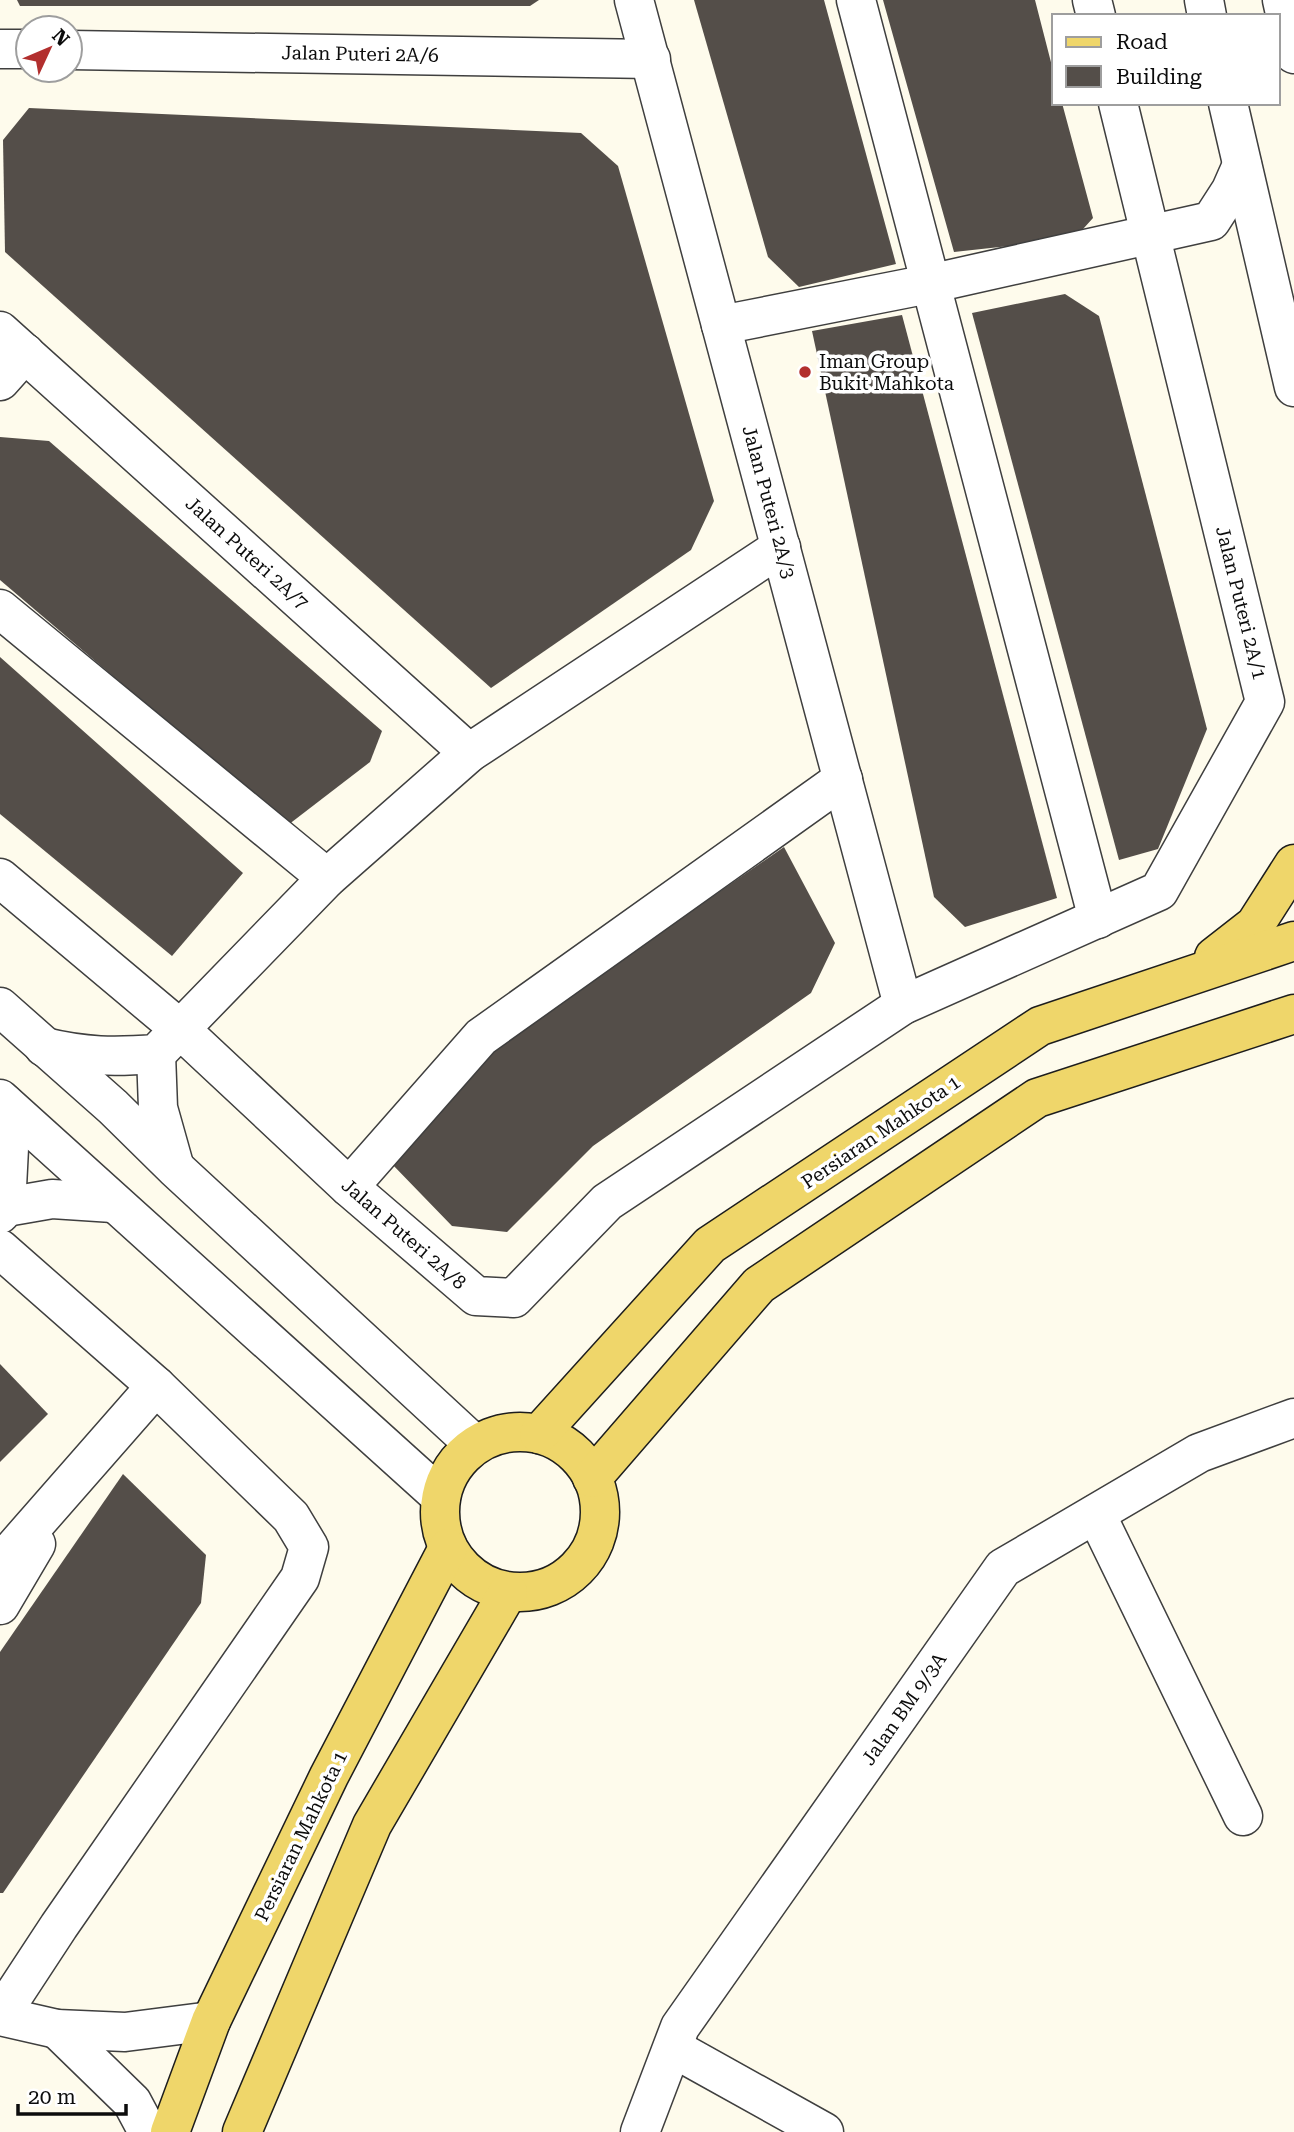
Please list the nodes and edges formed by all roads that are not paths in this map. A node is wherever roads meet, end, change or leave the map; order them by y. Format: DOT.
graph roads {
  1 [pos="634,0"];
  2 [pos="856,0"];
  3 [pos="1282,0"];
  4 [pos="84,50"];
  5 [pos="1294,54"];
  6 [pos="650,59"];
  7 [pos="1119,105"];
  8 [pos="1228,105"];
  9 [pos="1242,165"];
  10 [pos="1211,221"];
  11 [pos="1152,235"];
  12 [pos="929,284"];
  13 [pos="1273,300"];
  14 [pos="721,325"];
  15 [pos="12,342"];
  16 [pos="0,381"];
  17 [pos="1294,387"];
  18 [pos="781,547"];
  19 [pos="0,608"];
  20 [pos="469,753"];
  21 [pos="843,779"];
  22 [pos="1294,864"];
  23 [pos="0,877"];
  24 [pos="327,878"];
  25 [pos="1098,919"];
  26 [pos="1294,941"];
  27 [pos="1187,977"];
  28 [pos="903,1004"];
  29 [pos="0,1007"];
  30 [pos="1294,1014"];
  31 [pos="168,1041"];
  32 [pos="44,1047"];
  33 [pos="2,1101"];
  34 [pos="174,1168"];
  35 [pos="349,1187"];
  36 [pos="113,1203"];
  37 [pos="3,1210"];
  38 [pos="0,1249"];
  39 [pos="156,1386"];
  40 [pos="1294,1418"];
  41 [pos="539,1434"];
  42 [pos="475,1445"];
  43 [pos="78,1473"];
  44 [pos="592,1478"];
  45 [pos="441,1497"];
  46 [pos="1096,1514"];
  47 [pos="448,1548"];
  48 [pos="0,1564"];
  49 [pos="508,1592"];
  50 [pos="0,1605"];
  51 [pos="1243,1816"];
  52 [pos="0,2016"];
  53 [pos="211,2021"];
  54 [pos="57,2029"];
  55 [pos="673,2048"];
  56 [pos="148,2132"];
  57 [pos="170,2132"];
  58 [pos="242,2132"];
  59 [pos="640,2132"];
  60 [pos="824,2132"];
  1 -- 6 [label="street, Jalan Puteri 2A/3"];
  2 -- 12 [label="street"];
  3 -- 5 [label="street"];
  4 -- 6 [label="street, Jalan Puteri 2A/6"];
  6 -- 14 [label="street, Jalan Puteri 2A/3"];
  7 -- 11 [label="street, Jalan Puteri 2A/1"];
  8 -- 9 [label="street"];
  9 -- 10 [label="street"];
  9 -- 13 [label="street"];
  10 -- 11 [label="street"];
  10 -- 13 [label="street"];
  11 -- 12 [label="street"];
  11 -- 25 [label="street, Jalan Puteri 2A/1"];
  12 -- 14 [label="street"];
  12 -- 25 [label="street"];
  13 -- 17 [label="street"];
  14 -- 18 [label="street, Jalan Puteri 2A/3"];
  15 -- 16 [label="street"];
  15 -- 20 [label="street, Jalan Puteri 2A/7"];
  18 -- 20 [label="street"];
  18 -- 21 [label="street, Jalan Puteri 2A/3"];
  19 -- 24 [label="street"];
  20 -- 24 [label="street"];
  21 -- 28 [label="street, Jalan Puteri 2A/3"];
  21 -- 35 [label="street"];
  22 -- 27 [label="main road"];
  23 -- 31 [label="street, Jalan Puteri 2A/8"];
  24 -- 31 [label="street"];
  25 -- 28 [label="street, Jalan Puteri 2A/1"];
  26 -- 27 [label="main road, Persiaran Mahkota 1"];
  27 -- 41 [label="main road, Persiaran Mahkota 1"];
  28 -- 35 [label="street, Jalan Puteri 2A/8"];
  29 -- 32 [label="street"];
  30 -- 44 [label="main road"];
  31 -- 32 [label="street"];
  31 -- 34 [label="street"];
  31 -- 35 [label="street, Jalan Puteri 2A/8"];
  32 -- 34 [label="street"];
  33 -- 36 [label="street"];
  33 -- 37 [label="street"];
  34 -- 42 [label="street"];
  36 -- 37 [label="street"];
  36 -- 45 [label="street"];
  38 -- 39 [label="street"];
  39 -- 43 [label="street"];
  39 -- 52 [label="street"];
  40 -- 46 [label="street, Jalan BM 9/3A"];
  41 -- 42 [label="main road"];
  41 -- 44 [label="main road"];
  42 -- 45 [label="main road"];
  43 -- 48 [label="street"];
  43 -- 50 [label="street"];
  44 -- 49 [label="main road"];
  45 -- 47 [label="main road"];
  46 -- 51 [label="street"];
  46 -- 55 [label="street, Jalan BM 9/3A"];
  47 -- 49 [label="main road"];
  47 -- 53 [label="main road, Persiaran Mahkota 1"];
  49 -- 58 [label="main road"];
  52 -- 54 [label="street"];
  53 -- 54 [label="street"];
  53 -- 57 [label="main road, Persiaran Mahkota 1"];
  54 -- 56 [label="street"];
  55 -- 59 [label="street, Jalan BM 9/3A"];
  55 -- 60 [label="street"];
}
